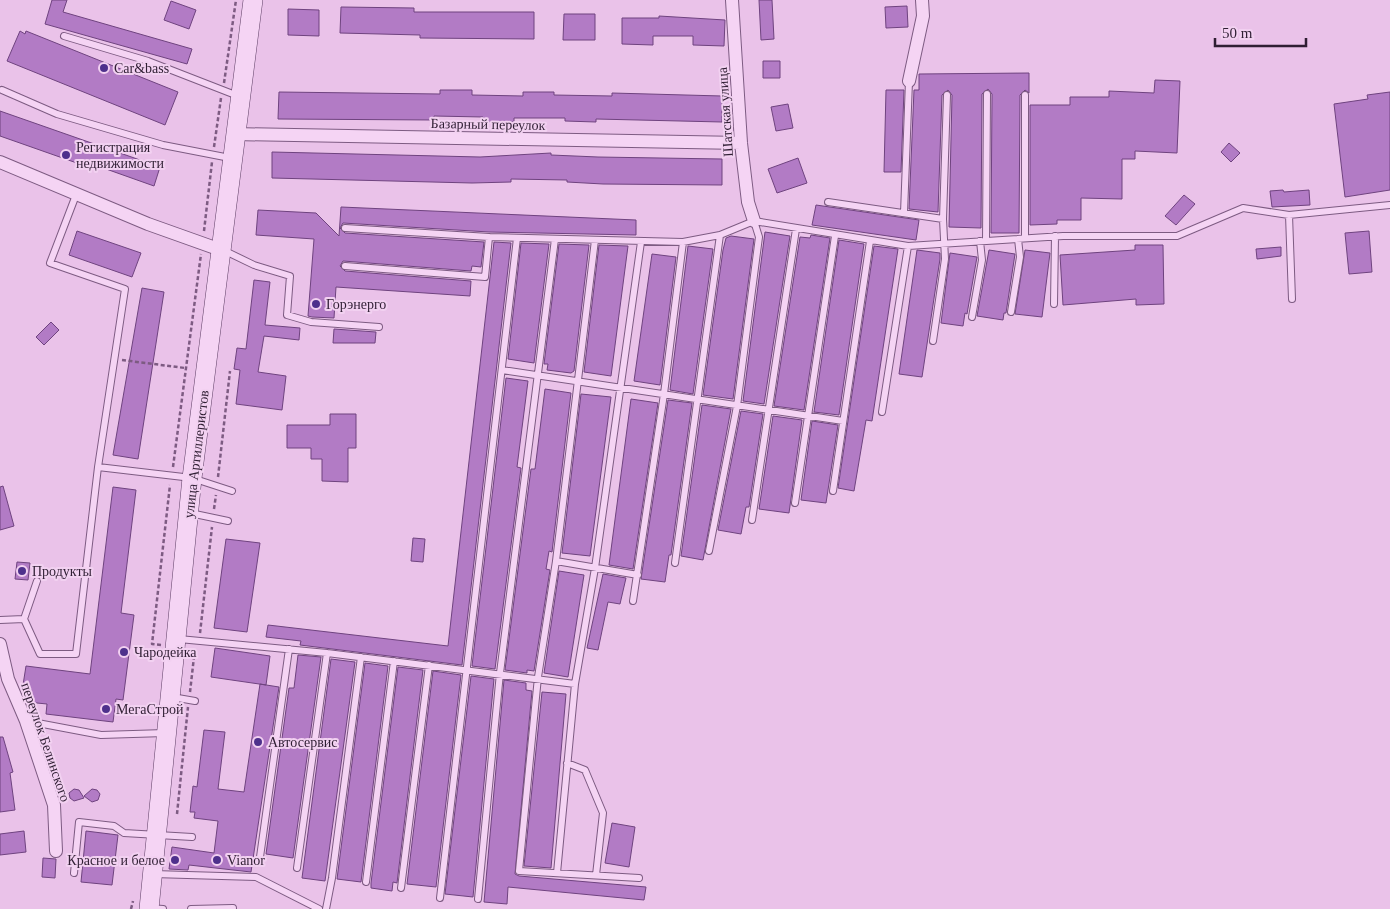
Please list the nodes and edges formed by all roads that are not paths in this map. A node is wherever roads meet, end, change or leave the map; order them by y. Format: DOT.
graph roads {
  1 [pos="252,0"];
  2 [pos="732,0"];
  3 [pos="922,0"];
  4 [pos="64,36"];
  5 [pos="909,80"];
  6 [pos="2,90"];
  7 [pos="231,94"];
  8 [pos="987,94"];
  9 [pos="947,95"];
  10 [pos="1025,95"];
  11 [pos="234,134"];
  12 [pos="741,143"];
  13 [pos="232,158"];
  14 [pos="0,162"];
  15 [pos="76,195"];
  16 [pos="828,202"];
  17 [pos="1390,205"];
  18 [pos="904,212"];
  19 [pos="1289,215"];
  20 [pos="943,219"];
  21 [pos="754,221"];
  22 [pos="345,228"];
  23 [pos="796,229"];
  24 [pos="720,235"];
  25 [pos="835,236"];
  26 [pos="1055,236"];
  27 [pos="489,237"];
  28 [pos="517,238"];
  29 [pos="555,239"];
  30 [pos="1021,239"];
  31 [pos="595,240"];
  32 [pos="870,241"];
  33 [pos="983,241"];
  34 [pos="641,242"];
  35 [pos="683,242"];
  36 [pos="945,244"];
  37 [pos="908,246"];
  38 [pos="221,250"];
  39 [pos="345,266"];
  40 [pos="1292,299"];
  41 [pos="1054,304"];
  42 [pos="1011,312"];
  43 [pos="972,317"];
  44 [pos="379,327"];
  45 [pos="933,342"];
  46 [pos="502,370"];
  47 [pos="538,375"];
  48 [pos="577,381"];
  49 [pos="620,388"];
  50 [pos="664,394"];
  51 [pos="697,399"];
  52 [pos="737,406"];
  53 [pos="770,410"];
  54 [pos="882,412"];
  55 [pos="806,416"];
  56 [pos="843,421"];
  57 [pos="98,467"];
  58 [pos="192,478"];
  59 [pos="232,491"];
  60 [pos="834,492"];
  61 [pos="795,503"];
  62 [pos="188,513"];
  63 [pos="752,520"];
  64 [pos="228,521"];
  65 [pos="709,551"];
  66 [pos="556,562"];
  67 [pos="675,563"];
  68 [pos="595,568"];
  69 [pos="638,575"];
  70 [pos="37,582"];
  71 [pos="634,601"];
  72 [pos="24,619"];
  73 [pos="0,620"];
  74 [pos="169,642"];
  75 [pos="0,644"];
  76 [pos="289,649"];
  77 [pos="327,653"];
  78 [pos="361,657"];
  79 [pos="394,661"];
  80 [pos="429,665"];
  81 [pos="467,669"];
  82 [pos="500,673"];
  83 [pos="538,677"];
  84 [pos="574,684"];
  85 [pos="169,697"];
  86 [pos="192,700"];
  87 [pos="26,721"];
  88 [pos="165,733"];
  89 [pos="567,764"];
  90 [pos="156,835"];
  91 [pos="192,837"];
  92 [pos="56,851"];
  93 [pos="260,857"];
  94 [pos="297,868"];
  95 [pos="74,873"];
  96 [pos="557,873"];
  97 [pos="152,874"];
  98 [pos="596,876"];
  99 [pos="639,878"];
  100 [pos="366,882"];
  101 [pos="401,888"];
  102 [pos="440,898"];
  103 [pos="478,899"];
  104 [pos="233,908"];
  105 [pos="153,909"];
  106 [pos="191,909"];
  107 [pos="319,909"];
  108 [pos="326,909"];
  1 -- 7 [label="street, улица Артиллеристов"];
  2 -- 12 [label="street, Шатская улица"];
  3 -- 5 [label="street"];
  4 -- 7 [label="lane"];
  5 -- 18 [label="lane"];
  6 -- 13 [label="lane"];
  7 -- 11 [label="street, улица Артиллеристов"];
  8 -- 33 [label="lane"];
  9 -- 20 [label="lane"];
  10 -- 30 [label="lane"];
  11 -- 12 [label="street, Базарный переулок"];
  11 -- 13 [label="street, улица Артиллеристов"];
  12 -- 21 [label="street, Шатская улица"];
  13 -- 38 [label="street, улица Артиллеристов"];
  14 -- 15 [label="street"];
  15 -- 38 [label="street"];
  15 -- 57 [label="lane"];
  16 -- 18 [label="lane"];
  17 -- 19 [label="lane"];
  18 -- 20 [label="lane"];
  19 -- 26 [label="lane"];
  19 -- 40 [label="lane"];
  20 -- 36 [label="lane"];
  21 -- 23 [label="lane"];
  21 -- 24 [label="lane"];
  21 -- 52 [label="lane"];
  22 -- 27 [label="lane"];
  23 -- 25 [label="lane"];
  23 -- 53 [label="lane"];
  24 -- 35 [label="lane"];
  24 -- 51 [label="lane"];
  25 -- 32 [label="lane"];
  25 -- 55 [label="lane"];
  26 -- 30 [label="lane"];
  26 -- 41 [label="lane"];
  27 -- 28 [label="lane"];
  27 -- 39 [label="lane"];
  28 -- 29 [label="lane"];
  28 -- 46 [label="lane"];
  29 -- 31 [label="lane"];
  29 -- 47 [label="lane"];
  30 -- 33 [label="lane"];
  30 -- 42 [label="lane"];
  31 -- 34 [label="lane"];
  31 -- 48 [label="lane"];
  32 -- 37 [label="lane"];
  32 -- 56 [label="lane"];
  33 -- 36 [label="lane"];
  33 -- 43 [label="lane"];
  34 -- 35 [label="lane"];
  34 -- 49 [label="lane"];
  35 -- 50 [label="lane"];
  36 -- 37 [label="lane"];
  36 -- 45 [label="lane"];
  37 -- 54 [label="lane"];
  38 -- 44 [label="lane"];
  38 -- 58 [label="street, улица Артиллеристов"];
  46 -- 47 [label="lane"];
  46 -- 81 [label="lane"];
  47 -- 48 [label="lane"];
  47 -- 82 [label="lane"];
  48 -- 49 [label="lane"];
  48 -- 66 [label="lane"];
  49 -- 50 [label="lane"];
  49 -- 68 [label="lane"];
  50 -- 51 [label="lane"];
  50 -- 69 [label="lane"];
  51 -- 52 [label="lane"];
  51 -- 67 [label="lane"];
  52 -- 53 [label="lane"];
  52 -- 65 [label="lane"];
  53 -- 55 [label="lane"];
  53 -- 63 [label="lane"];
  55 -- 56 [label="lane"];
  55 -- 61 [label="lane"];
  56 -- 60 [label="lane"];
  57 -- 58 [label="lane"];
  57 -- 72 [label="lane"];
  58 -- 59 [label="lane"];
  58 -- 62 [label="street, улица Артиллеристов"];
  62 -- 64 [label="lane"];
  62 -- 74 [label="street, улица Артиллеристов"];
  66 -- 68 [label="lane"];
  66 -- 83 [label="lane"];
  68 -- 69 [label="lane"];
  68 -- 84 [label="lane"];
  69 -- 71 [label="lane"];
  70 -- 72 [label="lane"];
  72 -- 73 [label="lane"];
  74 -- 76 [label="lane"];
  74 -- 85 [label="street, улица Артиллеристов"];
  75 -- 87 [label="street, переулок Белинского"];
  76 -- 77 [label="lane"];
  76 -- 93 [label="lane"];
  77 -- 78 [label="lane"];
  77 -- 94 [label="lane"];
  78 -- 79 [label="lane"];
  78 -- 108 [label="lane"];
  79 -- 80 [label="lane"];
  79 -- 100 [label="lane"];
  80 -- 81 [label="lane"];
  80 -- 101 [label="lane"];
  81 -- 82 [label="lane"];
  81 -- 102 [label="lane"];
  82 -- 83 [label="lane"];
  82 -- 103 [label="lane"];
  83 -- 84 [label="lane"];
  83 -- 96 [label="lane"];
  84 -- 89 [label="lane"];
  85 -- 86 [label="lane"];
  85 -- 88 [label="street, улица Артиллеристов"];
  87 -- 88 [label="lane"];
  87 -- 92 [label="street, переулок Белинского"];
  88 -- 90 [label="street, улица Артиллеристов"];
  89 -- 96 [label="lane"];
  89 -- 98 [label="lane"];
  90 -- 91 [label="lane"];
  90 -- 95 [label="lane"];
  90 -- 97 [label="street, улица Артиллеристов"];
  96 -- 98 [label="lane"];
  97 -- 105 [label="street, улица Артиллеристов"];
  97 -- 107 [label="lane"];
  98 -- 99 [label="lane"];
  104 -- 106 [label="lane"];
}
